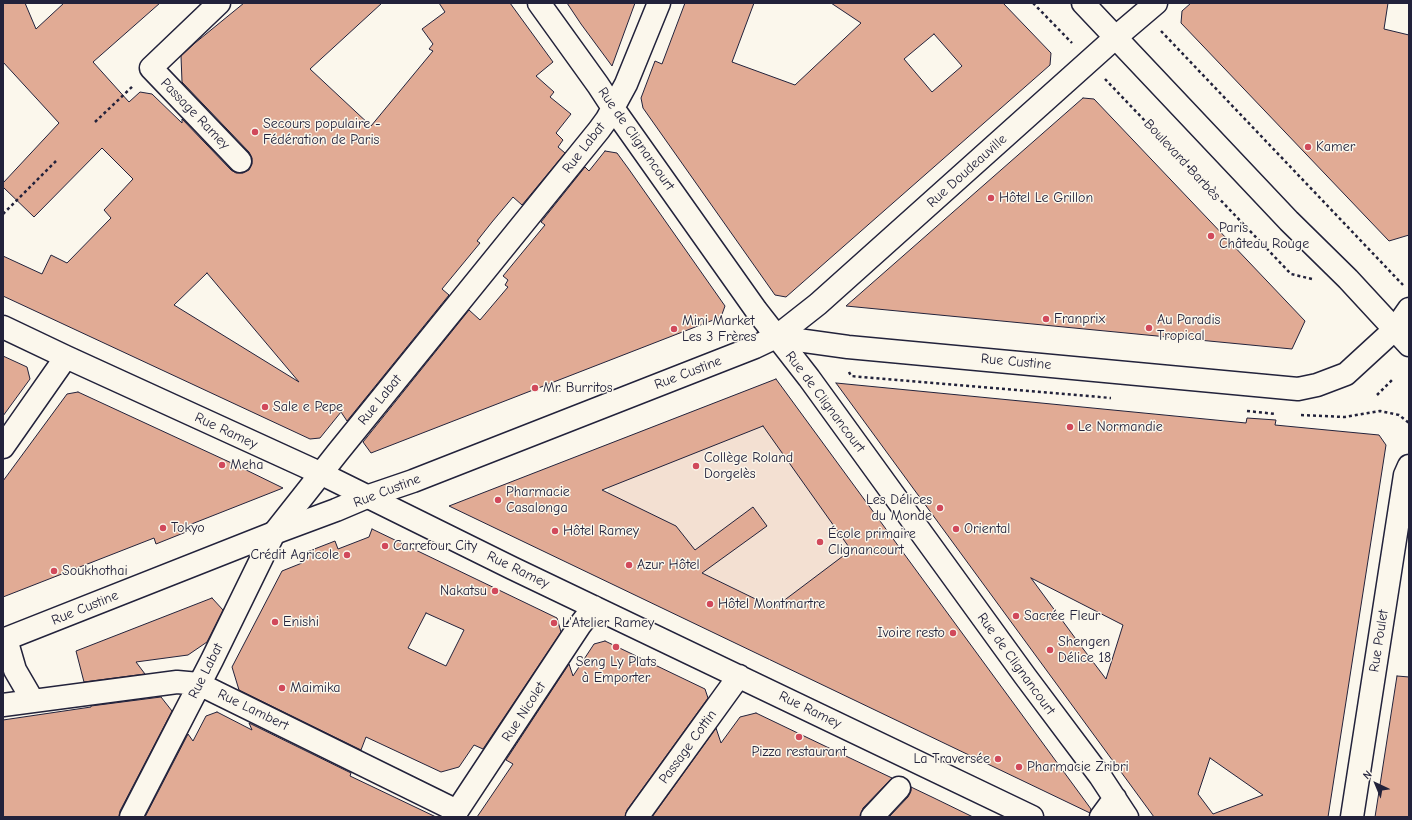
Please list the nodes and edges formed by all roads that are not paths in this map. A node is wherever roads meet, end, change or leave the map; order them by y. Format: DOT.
graph roads {
  1 [pos="219,3"];
  2 [pos="539,3"];
  3 [pos="659,3"];
  4 [pos="1083,3"];
  5 [pos="1156,3"];
  6 [pos="1116,37"];
  7 [pos="613,108"];
  8 [pos="240,161"];
  9 [pos="1409,309"];
  10 [pos="3,327"];
  11 [pos="1394,329"];
  12 [pos="776,338"];
  13 [pos="1409,345"];
  14 [pos="66,357"];
  15 [pos="3,447"];
  16 [pos="1409,466"];
  17 [pos="322,474"];
  18 [pos="369,496"];
  19 [pos="274,533"];
  20 [pos="594,607"];
  21 [pos="4,639"];
  22 [pos="739,676"];
  23 [pos="199,684"];
  24 [pos="33,700"];
  25 [pos="3,705"];
  26 [pos="899,788"];
  27 [pos="1115,798"];
  28 [pos="455,814"];
  29 [pos="131,817"];
  30 [pos="637,817"];
  31 [pos="872,817"];
  32 [pos="1032,817"];
  33 [pos="1101,817"];
  34 [pos="1127,817"];
  35 [pos="1352,817"];
  1 -- 8 [label="street, Passage Ramey"];
  2 -- 7 [label="street, Rue de Clignancourt"];
  3 -- 7 [label="street, Rue Labat"];
  4 -- 6 [label="street"];
  5 -- 6 [label="street, Rue Doudeauville"];
  6 -- 11 [label="street"];
  6 -- 12 [label="street, Rue Doudeauville"];
  7 -- 12 [label="street, Rue de Clignancourt"];
  7 -- 17 [label="street, Rue Labat"];
  9 -- 11 [label="street"];
  10 -- 14 [label="street, Rue Ramey"];
  11 -- 12 [label="street, Rue Custine"];
  11 -- 13 [label="street"];
  12 -- 18 [label="street, Rue Custine"];
  12 -- 27 [label="street, Rue de Clignancourt"];
  14 -- 15 [label="street"];
  14 -- 17 [label="street, Rue Ramey"];
  16 -- 35 [label="street, Rue Poulet"];
  17 -- 18 [label="street, Rue Ramey"];
  17 -- 19 [label="street, Rue Labat"];
  18 -- 19 [label="street, Rue Custine"];
  18 -- 20 [label="street, Rue Ramey"];
  19 -- 21 [label="street, Rue Custine"];
  19 -- 23 [label="street, Rue Labat"];
  20 -- 22 [label="street, Rue Ramey"];
  20 -- 28 [label="street, Rue Nicolet"];
  21 -- 24 [label="street"];
  22 -- 30 [label="street, Passage Cottin"];
  22 -- 32 [label="street, Rue Ramey"];
  23 -- 24 [label="street, Rue Lambert"];
  23 -- 28 [label="street, Rue Lambert"];
  23 -- 29 [label="street, Rue Labat"];
  24 -- 25 [label="street, Rue Lambert"];
  26 -- 31 [label="street"];
  27 -- 33 [label="street"];
  27 -- 34 [label="street, Rue de Clignancourt"];
}
